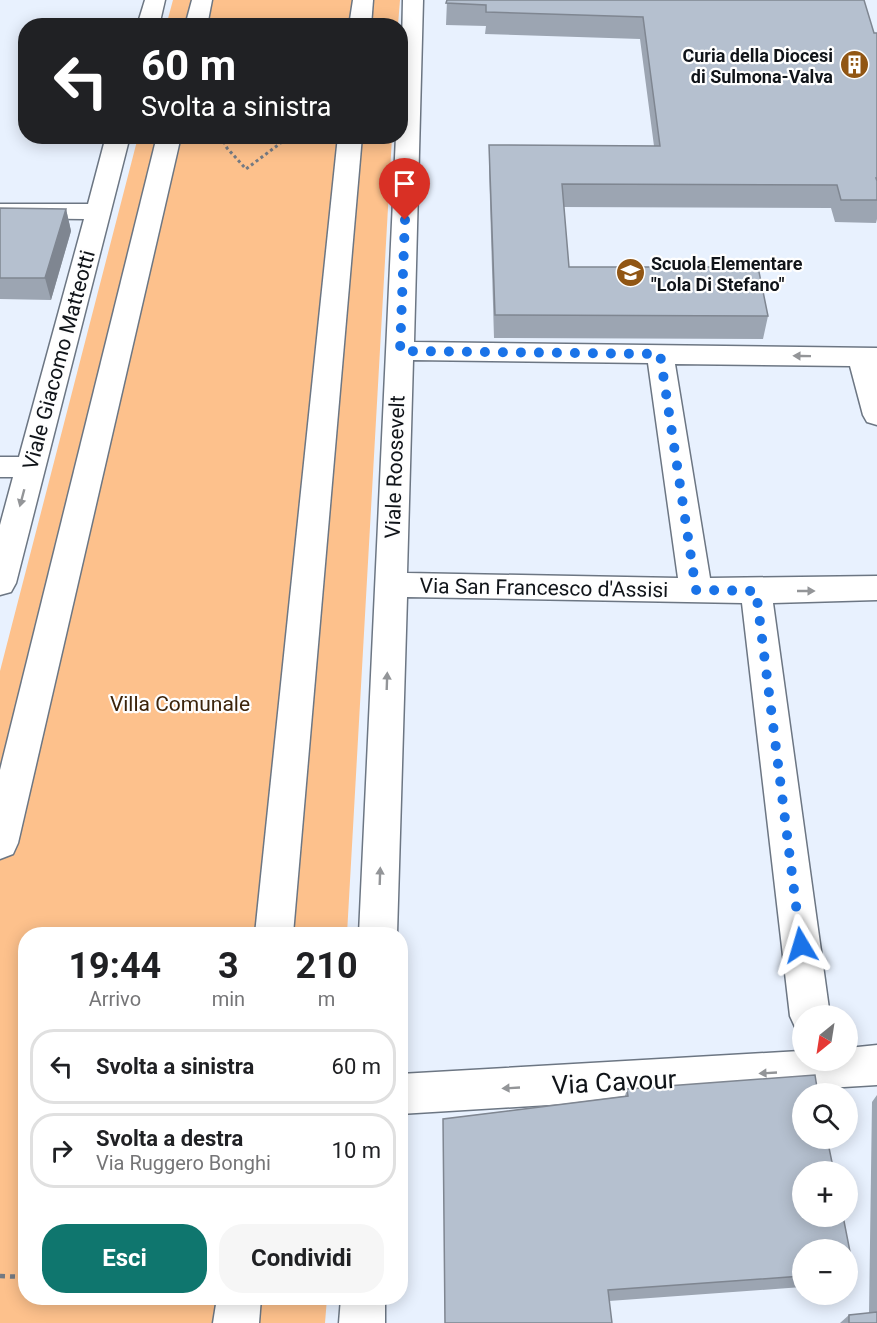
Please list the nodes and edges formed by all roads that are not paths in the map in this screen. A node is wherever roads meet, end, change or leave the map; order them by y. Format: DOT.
graph roads {
  1 [pos="155,0"];
  2 [pos="202,0"];
  3 [pos="363,0"];
  4 [pos="413,0"];
  5 [pos="150,18"];
  6 [pos="198,18"];
  7 [pos="361,18"];
  8 [pos="408,135"];
  9 [pos="116,144"];
  10 [pos="167,144"];
  11 [pos="349,144"];
  12 [pos="408,144"];
  13 [pos="0,211"];
  14 [pos="98,212"];
  15 [pos="400,351"];
  16 [pos="660,354"];
  17 [pos="869,357"];
  18 [pos="877,415"];
  19 [pos="0,466"];
  20 [pos="31,467"];
  21 [pos="0,583"];
  22 [pos="391,585"];
  23 [pos="877,588"];
  24 [pos="696,590"];
  25 [pos="756,591"];
  26 [pos="0,843"];
  27 [pos="275,927"];
  28 [pos="378,927"];
  29 [pos="809,1005"];
  30 [pos="858,1065"];
  31 [pos="877,1065"];
  32 [pos="792,1067"];
  33 [pos="408,1093"];
  34 [pos="238,1305"];
  35 [pos="363,1305"];
  36 [pos="236,1323"];
  37 [pos="363,1323"];
  1 -- 5 [label="street"];
  2 -- 6 [label="street"];
  3 -- 7 [label="street"];
  4 -- 8 [label="street, Viale Roosevelt"];
  9 -- 14 [label="street, Viale Giacomo Matteotti"];
  10 -- 26 [label="street"];
  11 -- 27 [label="street"];
  12 -- 15 [label="street, Viale Roosevelt"];
  13 -- 14 [label="street"];
  14 -- 20 [label="street, Viale Giacomo Matteotti"];
  15 -- 16 [label="street"];
  15 -- 22 [label="street, Viale Roosevelt"];
  17 -- 16 [label="street, one-way"];
  16 -- 24 [label="street"];
  17 -- 18 [label="street"];
  19 -- 20 [label="street"];
  20 -- 21 [label="street, Viale Giacomo Matteotti, one-way"];
  22 -- 24 [label="street, Via San Francesco d'Assisi"];
  28 -- 22 [label="street, Viale Roosevelt, one-way"];
  25 -- 23 [label="street, Via San Francesco d'Assisi, one-way"];
  24 -- 25 [label="street, Via San Francesco d'Assisi"];
  25 -- 29 [label="street"];
  30 -- 31 [label="street, Via Cavour"];
  32 -- 33 [label="street, Via Cavour, one-way"];
  34 -- 36 [label="street"];
  35 -- 37 [label="street"];
}
